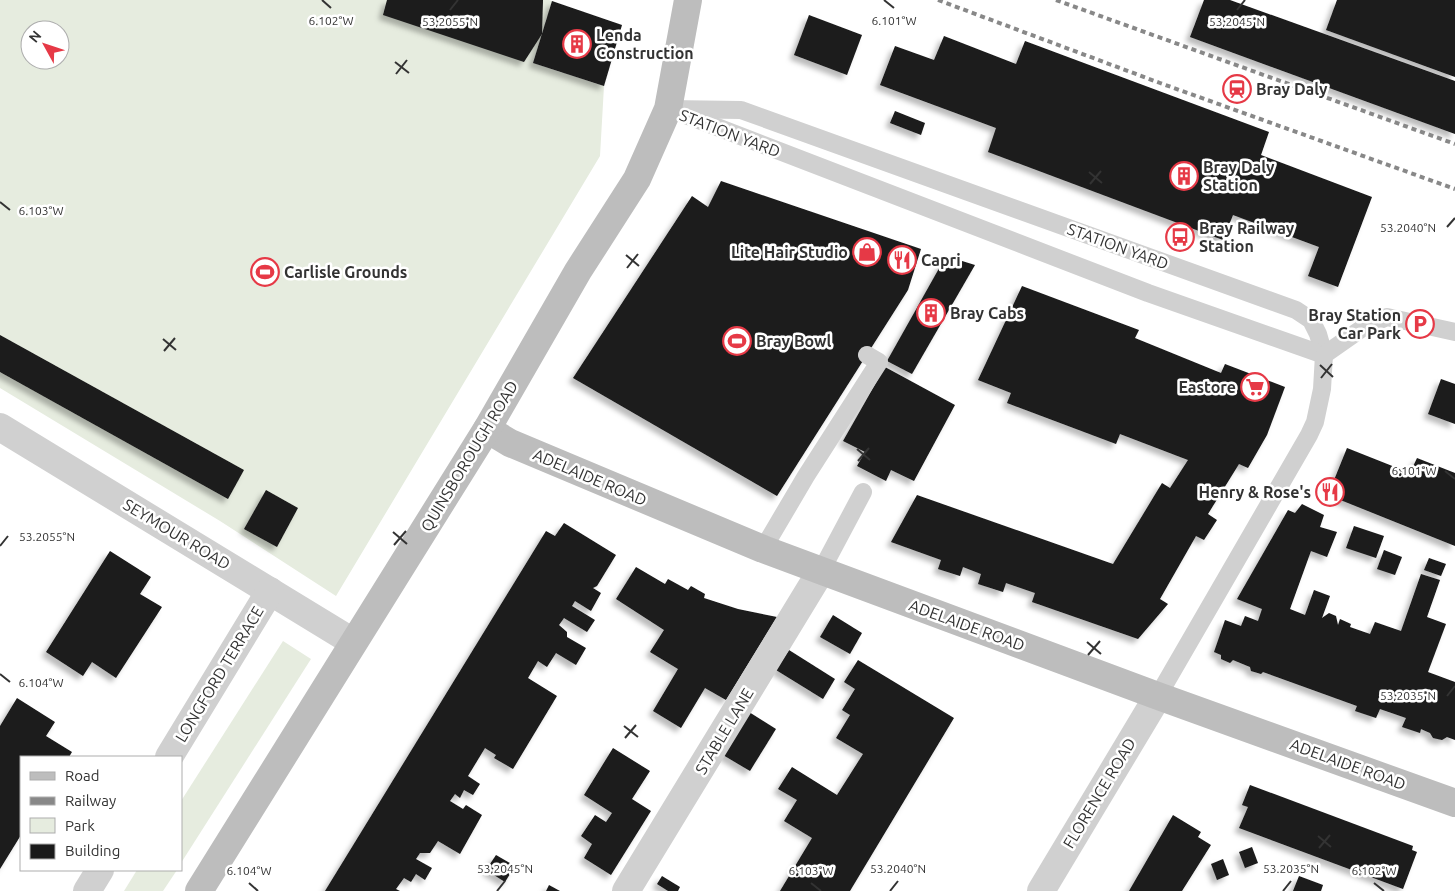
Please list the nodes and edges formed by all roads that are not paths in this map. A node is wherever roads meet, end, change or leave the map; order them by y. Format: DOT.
graph roads {
  1 [pos="688,0"];
  2 [pos="668,108"];
  3 [pos="1455,332"];
  4 [pos="867,355"];
  5 [pos="1324,355"];
  6 [pos="0,427"];
  7 [pos="487,429"];
  8 [pos="863,492"];
  9 [pos="763,549"];
  10 [pos="821,571"];
  11 [pos="270,591"];
  12 [pos="353,642"];
  13 [pos="1158,696"];
  14 [pos="170,756"];
  15 [pos="1455,803"];
  16 [pos="99,871"];
  17 [pos="87,891"];
  18 [pos="199,891"];
  19 [pos="626,891"];
  20 [pos="1041,891"];
  1 -- 2 [label="main road, QUINSBOROUGH ROAD"];
  2 -- 5 [label="lane, STATION YARD"];
  2 -- 5 [label="lane, STATION YARD"];
  2 -- 7 [label="main road, QUINSBOROUGH ROAD"];
  3 -- 5 [label="lane"];
  4 -- 9 [label="lane"];
  5 -- 13 [label="lane, STATION YARD"];
  6 -- 11 [label="street, SEYMOUR ROAD"];
  7 -- 9 [label="main road, ADELAIDE ROAD"];
  7 -- 12 [label="main road, QUINSBOROUGH ROAD"];
  8 -- 10 [label="lane"];
  9 -- 10 [label="main road, ADELAIDE ROAD"];
  10 -- 13 [label="main road, ADELAIDE ROAD"];
  10 -- 19 [label="street, STABLE LANE"];
  11 -- 12 [label="street, SEYMOUR ROAD"];
  11 -- 14 [label="street, LONGFORD TERRACE"];
  12 -- 18 [label="main road, QUINSBOROUGH ROAD"];
  13 -- 15 [label="main road, ADELAIDE ROAD"];
  13 -- 20 [label="street, FLORENCE ROAD"];
  16 -- 17 [label="street"];
}
